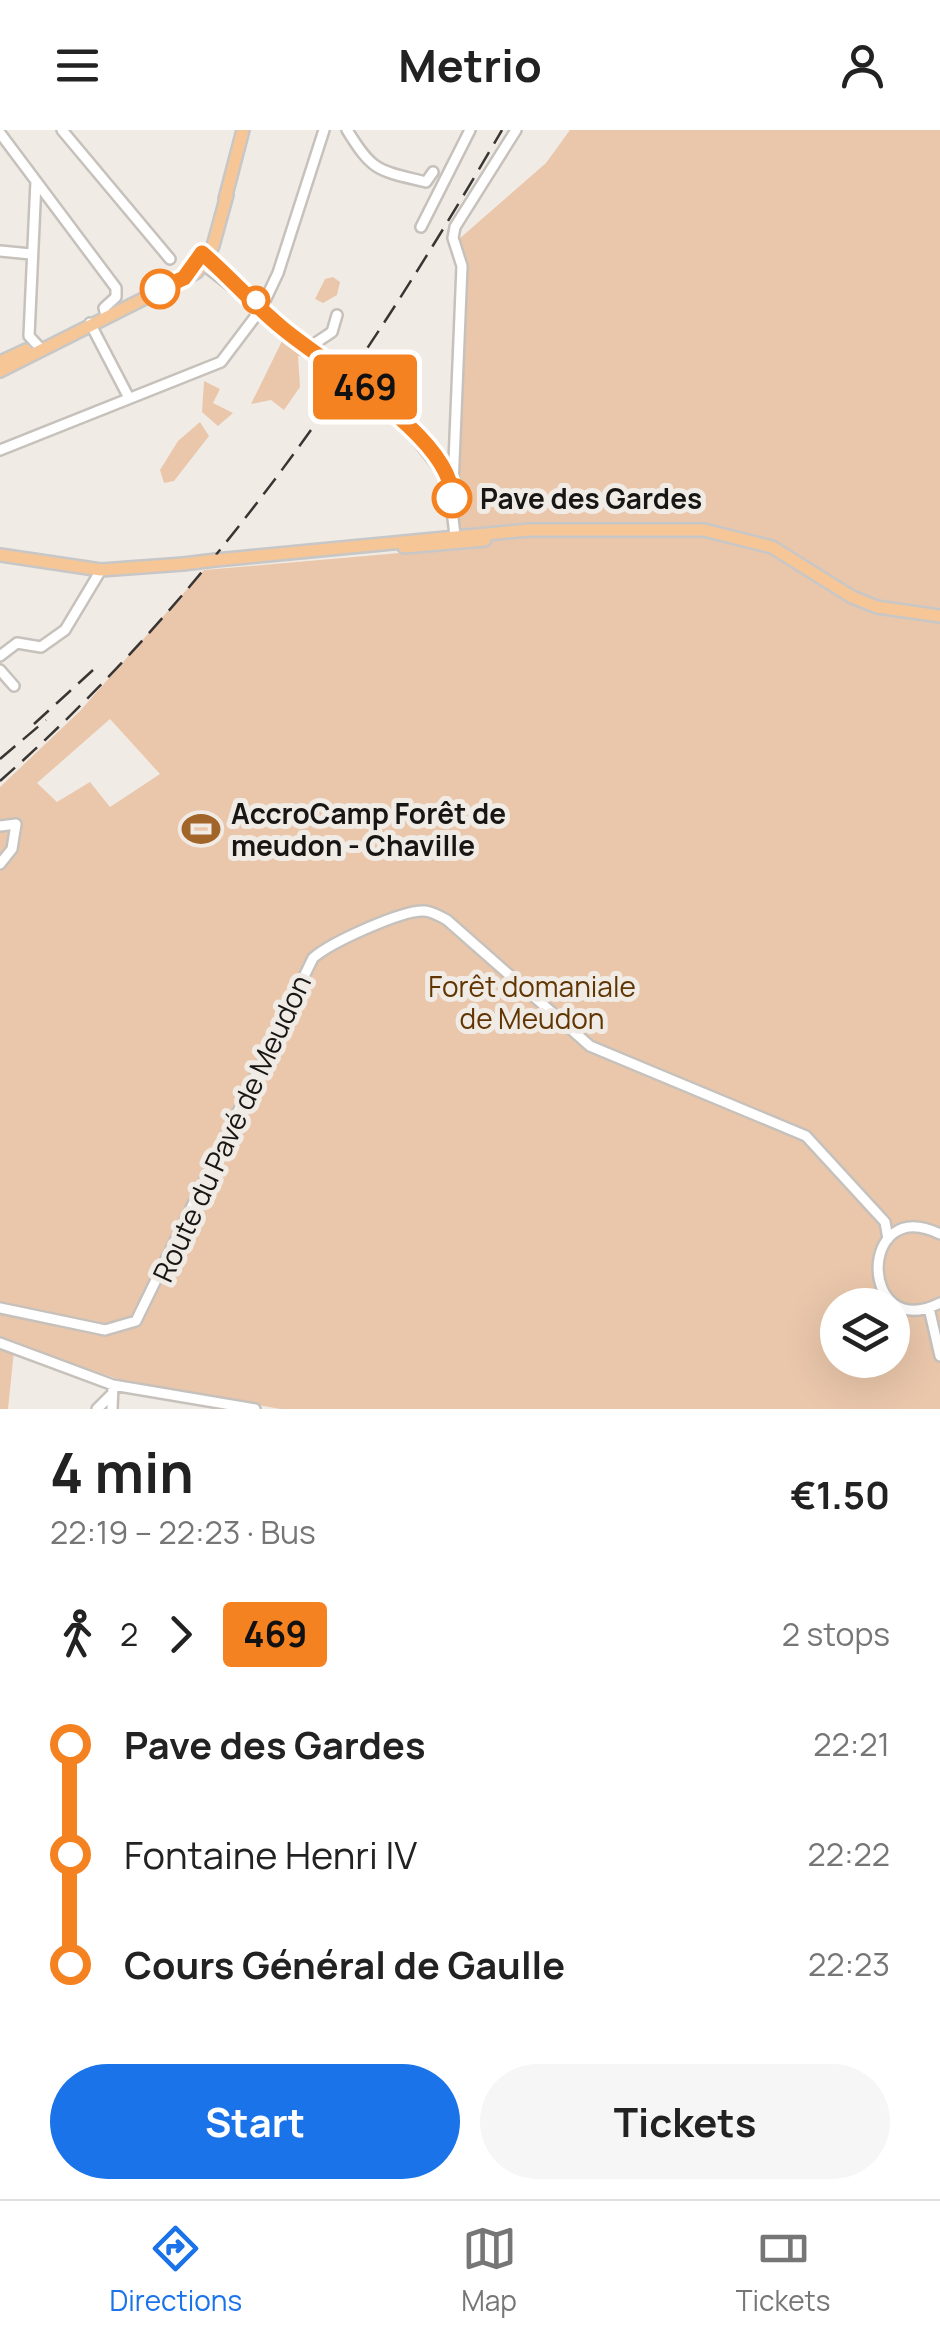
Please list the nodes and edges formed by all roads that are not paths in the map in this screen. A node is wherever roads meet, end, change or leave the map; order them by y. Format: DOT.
graph roads {
  1 [pos="62,130"];
  2 [pos="243,130"];
  3 [pos="251,130"];
  4 [pos="324,130"];
  5 [pos="347,130"];
  6 [pos="470,130"];
  7 [pos="516,130"];
  8 [pos="0,132"];
  9 [pos="432,172"];
  10 [pos="232,179"];
  11 [pos="36,181"];
  12 [pos="422,227"];
  13 [pos="0,252"];
  14 [pos="32,254"];
  15 [pos="170,259"];
  16 [pos="203,259"];
  17 [pos="260,309"];
  18 [pos="338,315"];
  19 [pos="106,316"];
  20 [pos="90,324"];
  21 [pos="38,348"];
  22 [pos="308,348"];
  23 [pos="327,361"];
  24 [pos="0,362"];
  25 [pos="0,372"];
  26 [pos="370,391"];
  27 [pos="129,398"];
  28 [pos="0,450"];
  29 [pos="452,486"];
  30 [pos="450,540"];
  31 [pos="0,555"];
  32 [pos="101,570"];
  33 [pos="940,619"];
  34 [pos="0,656"];
  35 [pos="0,670"];
  36 [pos="14,686"];
  37 [pos="0,826"];
  38 [pos="0,864"];
  39 [pos="940,1220"];
  40 [pos="938,1232"];
  41 [pos="888,1239"];
  42 [pos="940,1303"];
  43 [pos="0,1308"];
  44 [pos="929,1308"];
  45 [pos="0,1343"];
  46 [pos="940,1356"];
  47 [pos="111,1391"];
  48 [pos="97,1409"];
  49 [pos="108,1409"];
  50 [pos="255,1409"];
  1 -- 15 [label="street"];
  2 -- 10 [label="main road"];
  3 -- 10 [label="main road"];
  4 -- 17 [label="street"];
  5 -- 9 [label="street"];
  6 -- 12 [label="street"];
  7 -- 29 [label="street"];
  8 -- 11 [label="street"];
  10 -- 16 [label="main road"];
  11 -- 14 [label="street"];
  11 -- 19 [label="street"];
  13 -- 14 [label="street"];
  14 -- 21 [label="street"];
  16 -- 17 [label="street"];
  16 -- 19 [label="main road"];
  17 -- 22 [label="street"];
  17 -- 27 [label="street"];
  18 -- 22 [label="street"];
  19 -- 20 [label="main road"];
  20 -- 21 [label="main road"];
  20 -- 27 [label="street"];
  21 -- 24 [label="main road"];
  21 -- 25 [label="main road"];
  22 -- 23 [label="street"];
  26 -- 29 [label="street"];
  27 -- 28 [label="street"];
  29 -- 30 [label="street"];
  30 -- 32 [label="main road, bridge"];
  30 -- 33 [label="main road"];
  31 -- 32 [label="main road"];
  32 -- 34 [label="street"];
  35 -- 36 [label="street"];
  37 -- 38 [label="street"];
  39 -- 40 [label="street"];
  40 -- 41 [label="street"];
  41 -- 43 [label="street, Route du Pavé de Meudon"];
  41 -- 44 [label="street"];
  42 -- 44 [label="street"];
  44 -- 46 [label="street"];
  45 -- 47 [label="street"];
  47 -- 48 [label="street"];
  47 -- 49 [label="street"];
  47 -- 50 [label="street"];
}
